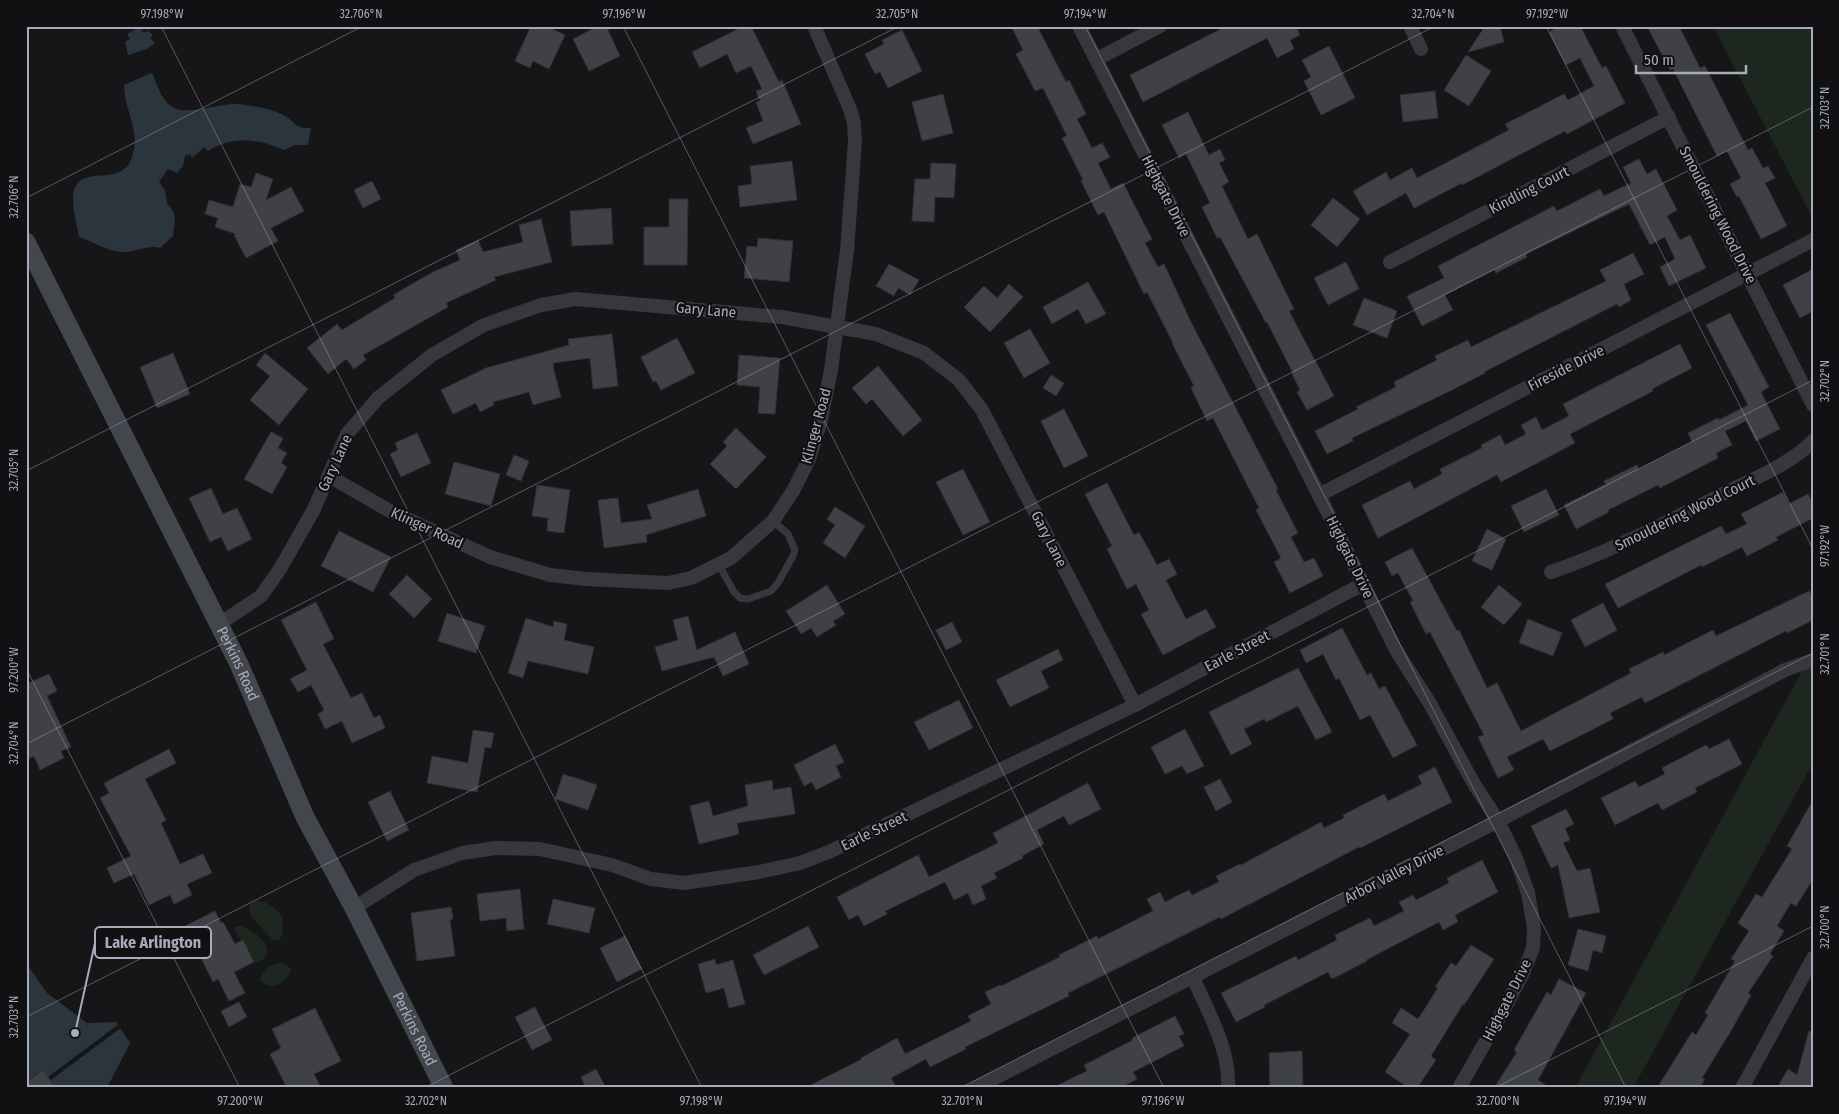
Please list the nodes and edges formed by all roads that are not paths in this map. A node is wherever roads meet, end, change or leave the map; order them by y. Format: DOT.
graph roads {
  1 [pos="814,26"];
  2 [pos="1080,26"];
  3 [pos="1160,26"];
  4 [pos="1410,26"];
  5 [pos="1622,26"];
  6 [pos="1421,49"];
  7 [pos="1097,59"];
  8 [pos="1669,118"];
  9 [pos="1813,240"];
  10 [pos="26,242"];
  11 [pos="1390,262"];
  12 [pos="1748,274"];
  13 [pos="837,326"];
  14 [pos="1813,405"];
  15 [pos="1813,442"];
  16 [pos="328,476"];
  17 [pos="1319,495"];
  18 [pos="773,521"];
  19 [pos="719,566"];
  20 [pos="1551,572"];
  21 [pos="1363,584"];
  22 [pos="219,624"];
  23 [pos="1813,660"];
  24 [pos="1135,705"];
  25 [pos="1498,821"];
  26 [pos="354,908"];
  27 [pos="1813,958"];
  28 [pos="1193,978"];
  29 [pos="444,1088"];
  30 [pos="975,1088"];
  31 [pos="1228,1088"];
  32 [pos="1459,1088"];
  33 [pos="1742,1088"];
  1 -- 13 [label="street, Klinger Road"];
  2 -- 7 [label="street, Highgate Drive"];
  3 -- 7 [label="street"];
  4 -- 6 [label="street"];
  5 -- 8 [label="street, Smouldering Wood Drive"];
  7 -- 17 [label="street, Highgate Drive"];
  8 -- 11 [label="street, Kindling Court"];
  8 -- 12 [label="street, Smouldering Wood Drive"];
  9 -- 12 [label="street, Fireside Drive"];
  10 -- 22 [label="main road, Perkins Road"];
  12 -- 14 [label="street, Smouldering Wood Drive"];
  12 -- 17 [label="street, Fireside Drive"];
  13 -- 16 [label="street, Gary Lane"];
  13 -- 18 [label="street, Klinger Road"];
  13 -- 24 [label="street, Gary Lane"];
  15 -- 20 [label="street, Smouldering Wood Court"];
  16 -- 19 [label="street, Klinger Road"];
  16 -- 22 [label="street, Gary Lane"];
  17 -- 21 [label="street, Highgate Drive"];
  18 -- 19 [label="street, Klinger Road"];
  18 -- 19 [label="lane"];
  21 -- 24 [label="street, Earle Street"];
  21 -- 25 [label="street, Highgate Drive"];
  22 -- 26 [label="main road, Perkins Road"];
  23 -- 25 [label="street, Arbor Valley Drive"];
  24 -- 26 [label="street, Earle Street"];
  25 -- 28 [label="street, Arbor Valley Drive"];
  25 -- 32 [label="street, Highgate Drive"];
  26 -- 29 [label="main road, Perkins Road"];
  27 -- 33 [label="street"];
  28 -- 30 [label="street, Arbor Valley Drive"];
  28 -- 31 [label="street"];
}
